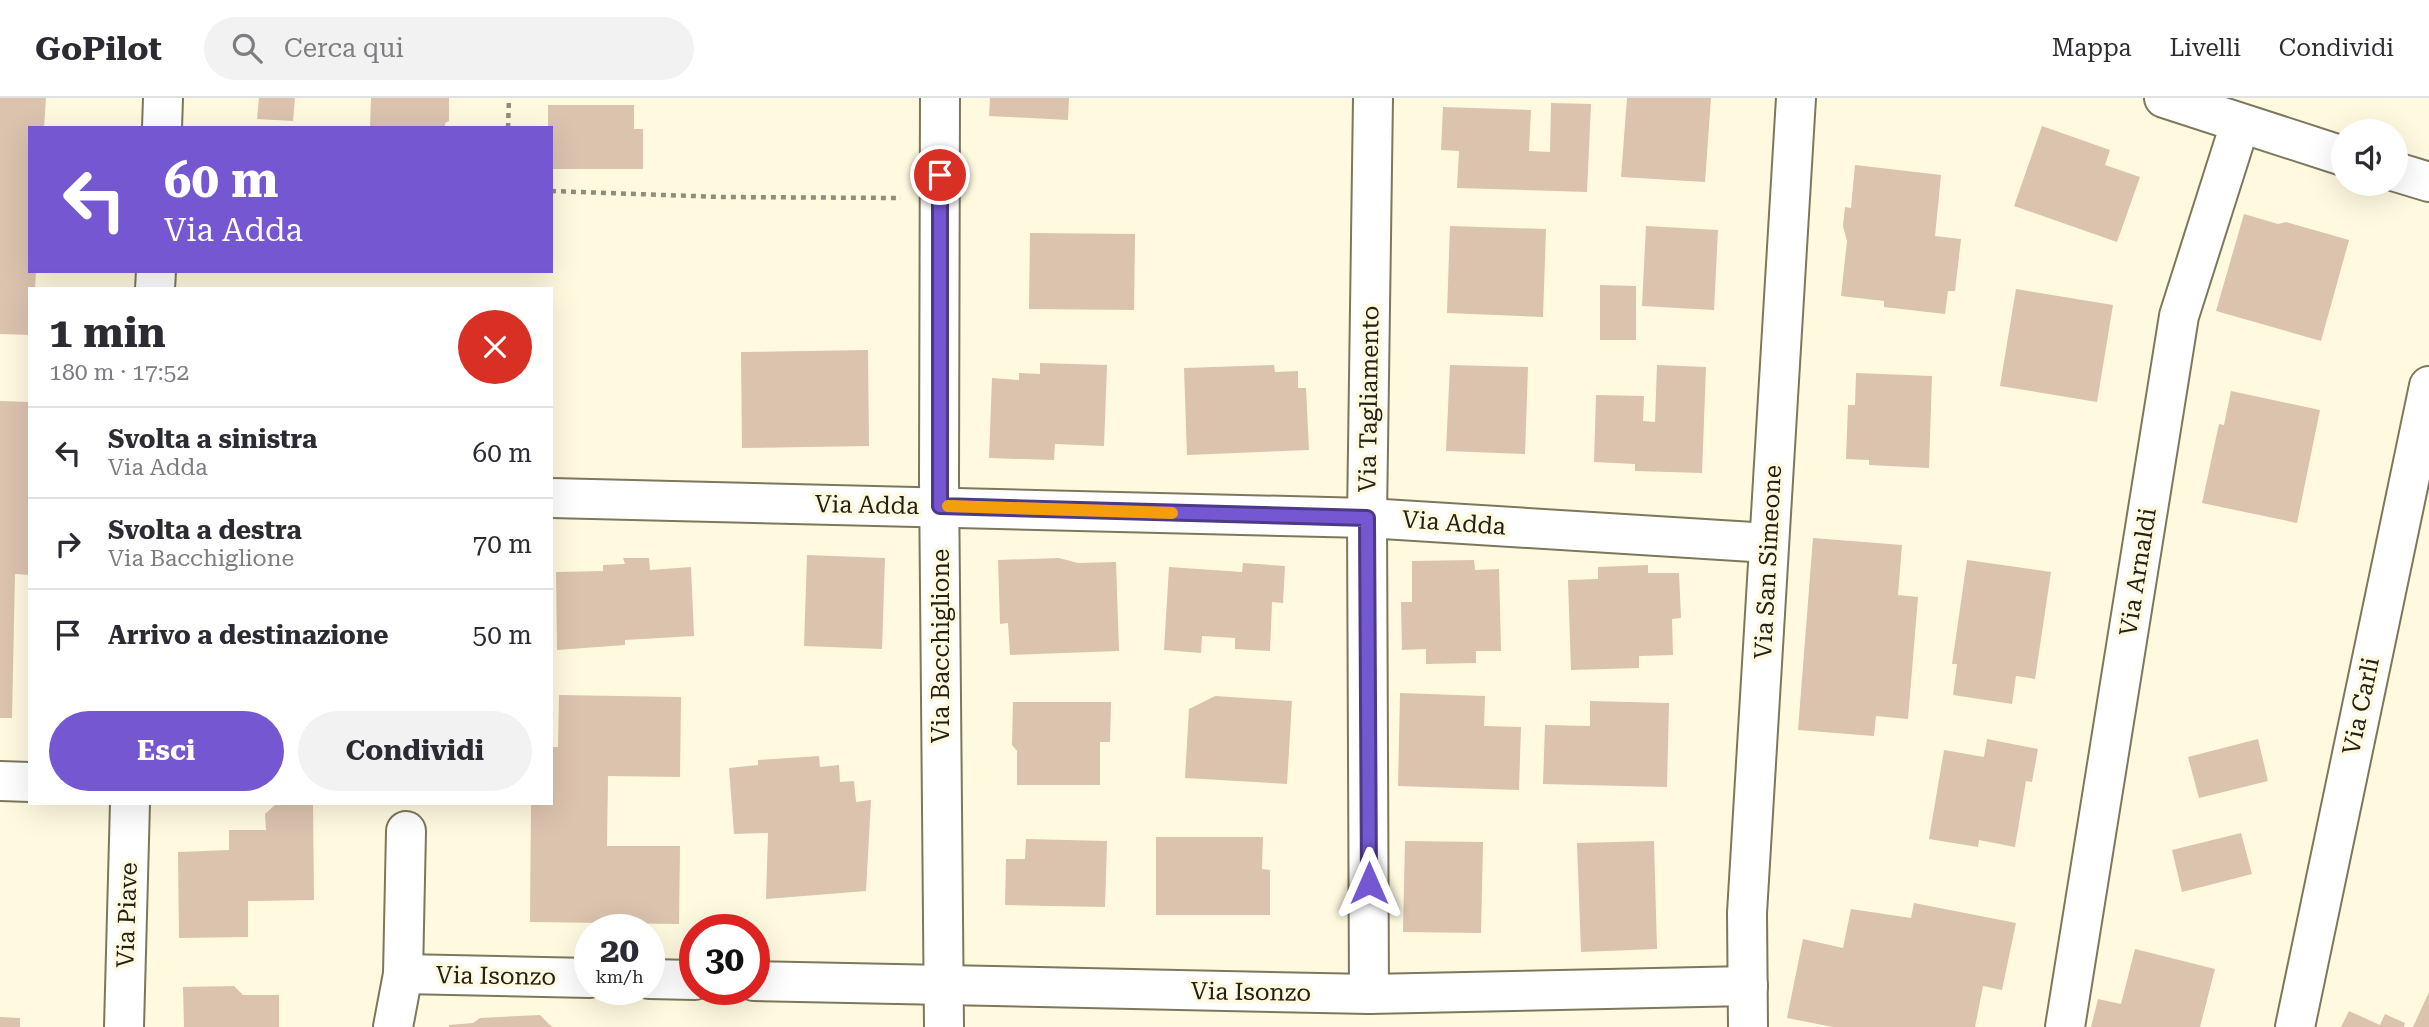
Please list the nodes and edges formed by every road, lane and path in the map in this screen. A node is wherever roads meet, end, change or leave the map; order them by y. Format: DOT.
graph roads {
  1 [pos="163,98"];
  2 [pos="509,98"];
  3 [pos="940,98"];
  4 [pos="1373,98"];
  5 [pos="1796,98"];
  6 [pos="2164,98"];
  7 [pos="2240,124"];
  8 [pos="162,126"];
  9 [pos="508,126"];
  10 [pos="2331,152"];
  11 [pos="2408,176"];
  12 [pos="2429,182"];
  13 [pos="553,191"];
  14 [pos="909,198"];
  15 [pos="2429,386"];
  16 [pos="553,498"];
  17 [pos="940,506"];
  18 [pos="1367,518"];
  19 [pos="1769,543"];
  20 [pos="0,781"];
  21 [pos="28,782"];
  22 [pos="130,805"];
  23 [pos="406,831"];
  24 [pos="403,974"];
  25 [pos="574,978"];
  26 [pos="770,981"];
  27 [pos="944,984"];
  28 [pos="1748,986"];
  29 [pos="1369,994"];
  30 [pos="124,1027"];
  31 [pos="393,1027"];
  32 [pos="944,1027"];
  33 [pos="1748,1027"];
  34 [pos="2065,1027"];
  35 [pos="2295,1027"];
  1 -- 8 [label="street"];
  2 -- 9 [label="path"];
  3 -- 17 [label="street, Via Bacchiglione"];
  4 -- 18 [label="street, Via Tagliamento"];
  5 -- 19 [label="street, Via San Simeone"];
  6 -- 7 [label="street"];
  7 -- 10 [label="street"];
  7 -- 34 [label="street, Via Arnaldi"];
  11 -- 12 [label="street"];
  13 -- 14 [label="path"];
  15 -- 35 [label="street, Via Carli"];
  16 -- 17 [label="street, Via Adda"];
  17 -- 18 [label="street, Via Adda"];
  17 -- 27 [label="street, Via Bacchiglione"];
  18 -- 19 [label="street, Via Adda"];
  18 -- 29 [label="street, Via Tagliamento"];
  19 -- 28 [label="street, Via San Simeone"];
  20 -- 21 [label="street"];
  22 -- 30 [label="street, Via Piave"];
  23 -- 24 [label="street, Via Isonzo"];
  24 -- 25 [label="street, Via Isonzo"];
  24 -- 31 [label="street, Via Isonzo"];
  26 -- 27 [label="street, Via Isonzo"];
  27 -- 29 [label="street, Via Isonzo"];
  27 -- 32 [label="street, Via Bacchiglione"];
  28 -- 29 [label="street, Via Isonzo"];
  28 -- 33 [label="street, Via San Simeone"];
}
